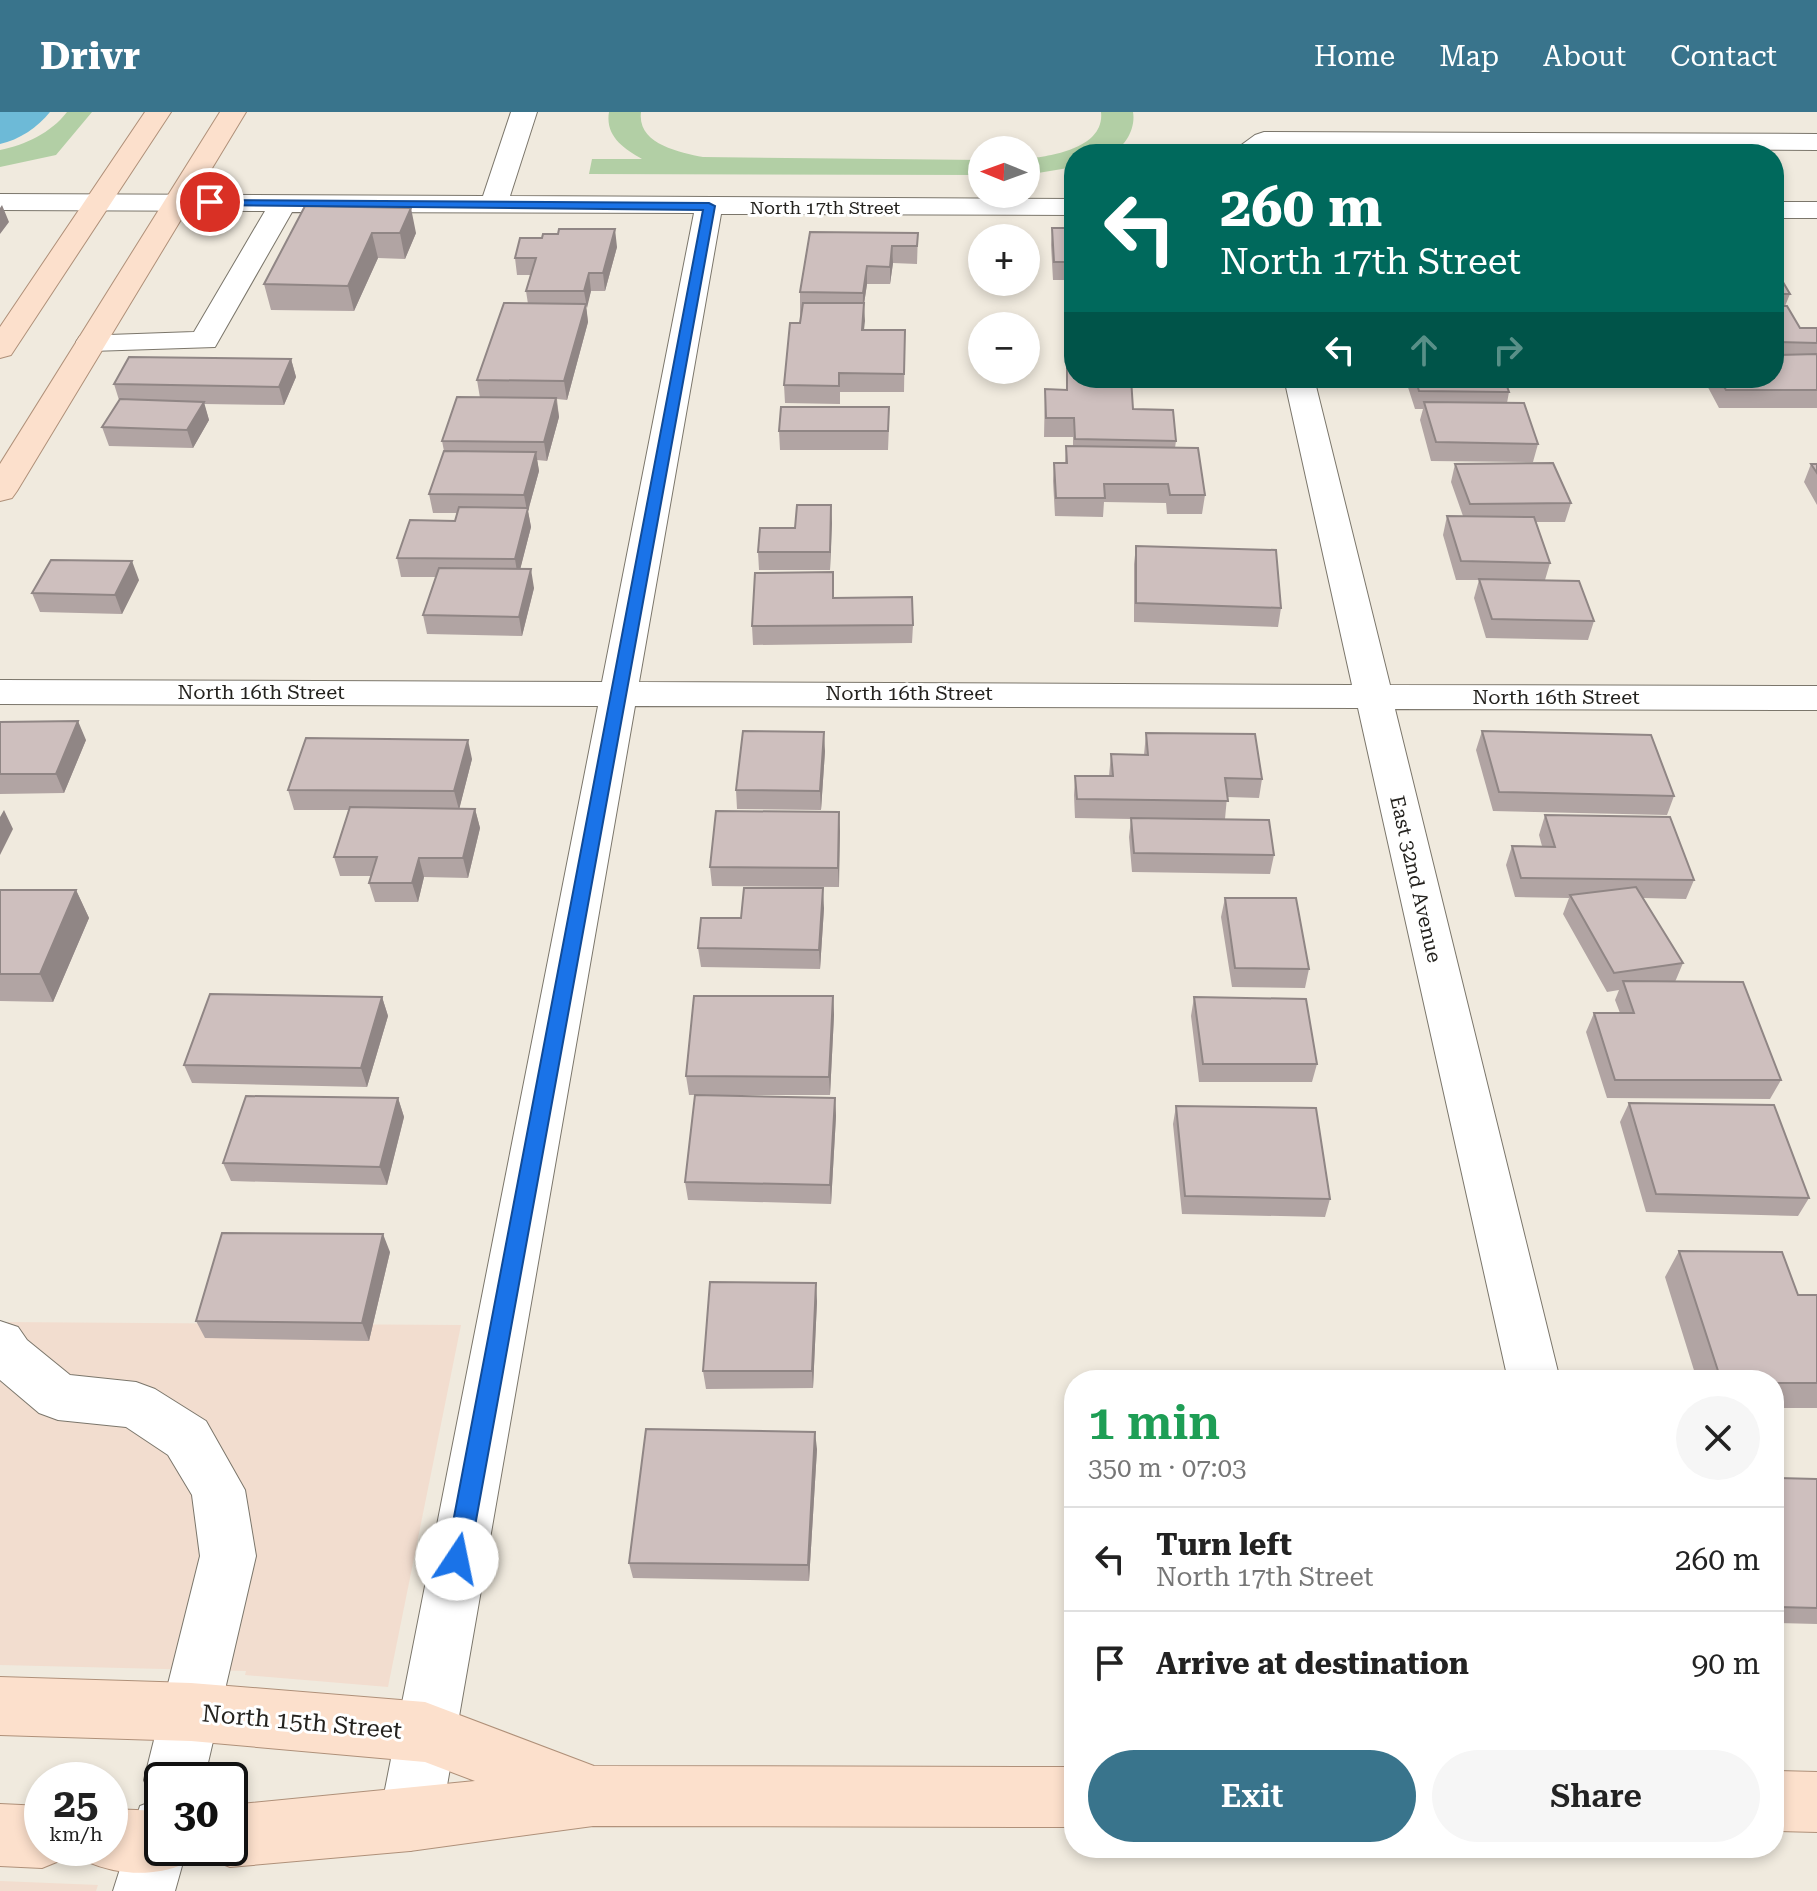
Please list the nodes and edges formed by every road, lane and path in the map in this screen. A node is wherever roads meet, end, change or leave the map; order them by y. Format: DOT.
graph roads {
  1 [pos="158,112"];
  2 [pos="233,112"];
  3 [pos="524,112"];
  4 [pos="1817,142"];
  5 [pos="1258,144"];
  6 [pos="0,202"];
  7 [pos="178,202"];
  8 [pos="97,203"];
  9 [pos="283,203"];
  10 [pos="494,205"];
  11 [pos="709,206"];
  12 [pos="1064,207"];
  13 [pos="1784,211"];
  14 [pos="1815,213"];
  15 [pos="91,342"];
  16 [pos="0,349"];
  17 [pos="1301,388"];
  18 [pos="0,491"];
  19 [pos="618,691"];
  20 [pos="0,692"];
  21 [pos="1373,696"];
  22 [pos="1817,698"];
  23 [pos="0,1343"];
  24 [pos="1532,1370"];
  25 [pos="0,1706"];
  26 [pos="191,1712"];
  27 [pos="425,1732"];
  28 [pos="178,1762"];
  29 [pos="593,1796"];
  30 [pos="1064,1797"];
  31 [pos="1784,1801"];
  32 [pos="1817,1802"];
  33 [pos="410,1820"];
  34 [pos="248,1834"];
  35 [pos="0,1835"];
  36 [pos="24,1836"];
  1 -- 8 [label="main road"];
  2 -- 7 [label="main road"];
  3 -- 10 [label="street"];
  4 -- 5 [label="street"];
  6 -- 8 [label="street, North 17th Street"];
  7 -- 8 [label="street, North 17th Street"];
  7 -- 9 [label="street, North 17th Street"];
  7 -- 15 [label="main road"];
  8 -- 16 [label="main road"];
  9 -- 10 [label="street, North 17th Street"];
  9 -- 15 [label="street"];
  10 -- 11 [label="street, North 17th Street"];
  11 -- 12 [label="street, North 17th Street"];
  11 -- 19 [label="street"];
  13 -- 14 [label="street"];
  15 -- 18 [label="main road"];
  17 -- 21 [label="street, East 32nd Avenue"];
  19 -- 20 [label="street, North 16th Street"];
  19 -- 21 [label="street, North 16th Street"];
  19 -- 27 [label="street"];
  21 -- 22 [label="street, North 16th Street"];
  21 -- 24 [label="street, East 32nd Avenue"];
  23 -- 26 [label="street"];
  25 -- 26 [label="main road, North 15th Street"];
  26 -- 27 [label="main road, North 15th Street"];
  26 -- 28 [label="street"];
  27 -- 29 [label="main road, North 15th Street"];
  27 -- 33 [label="street"];
  29 -- 30 [label="main road, North 15th Street"];
  29 -- 33 [label="main road, North 15th Street"];
  31 -- 32 [label="main road"];
  33 -- 34 [label="main road, North 15th Street"];
  35 -- 36 [label="main road"];
}
